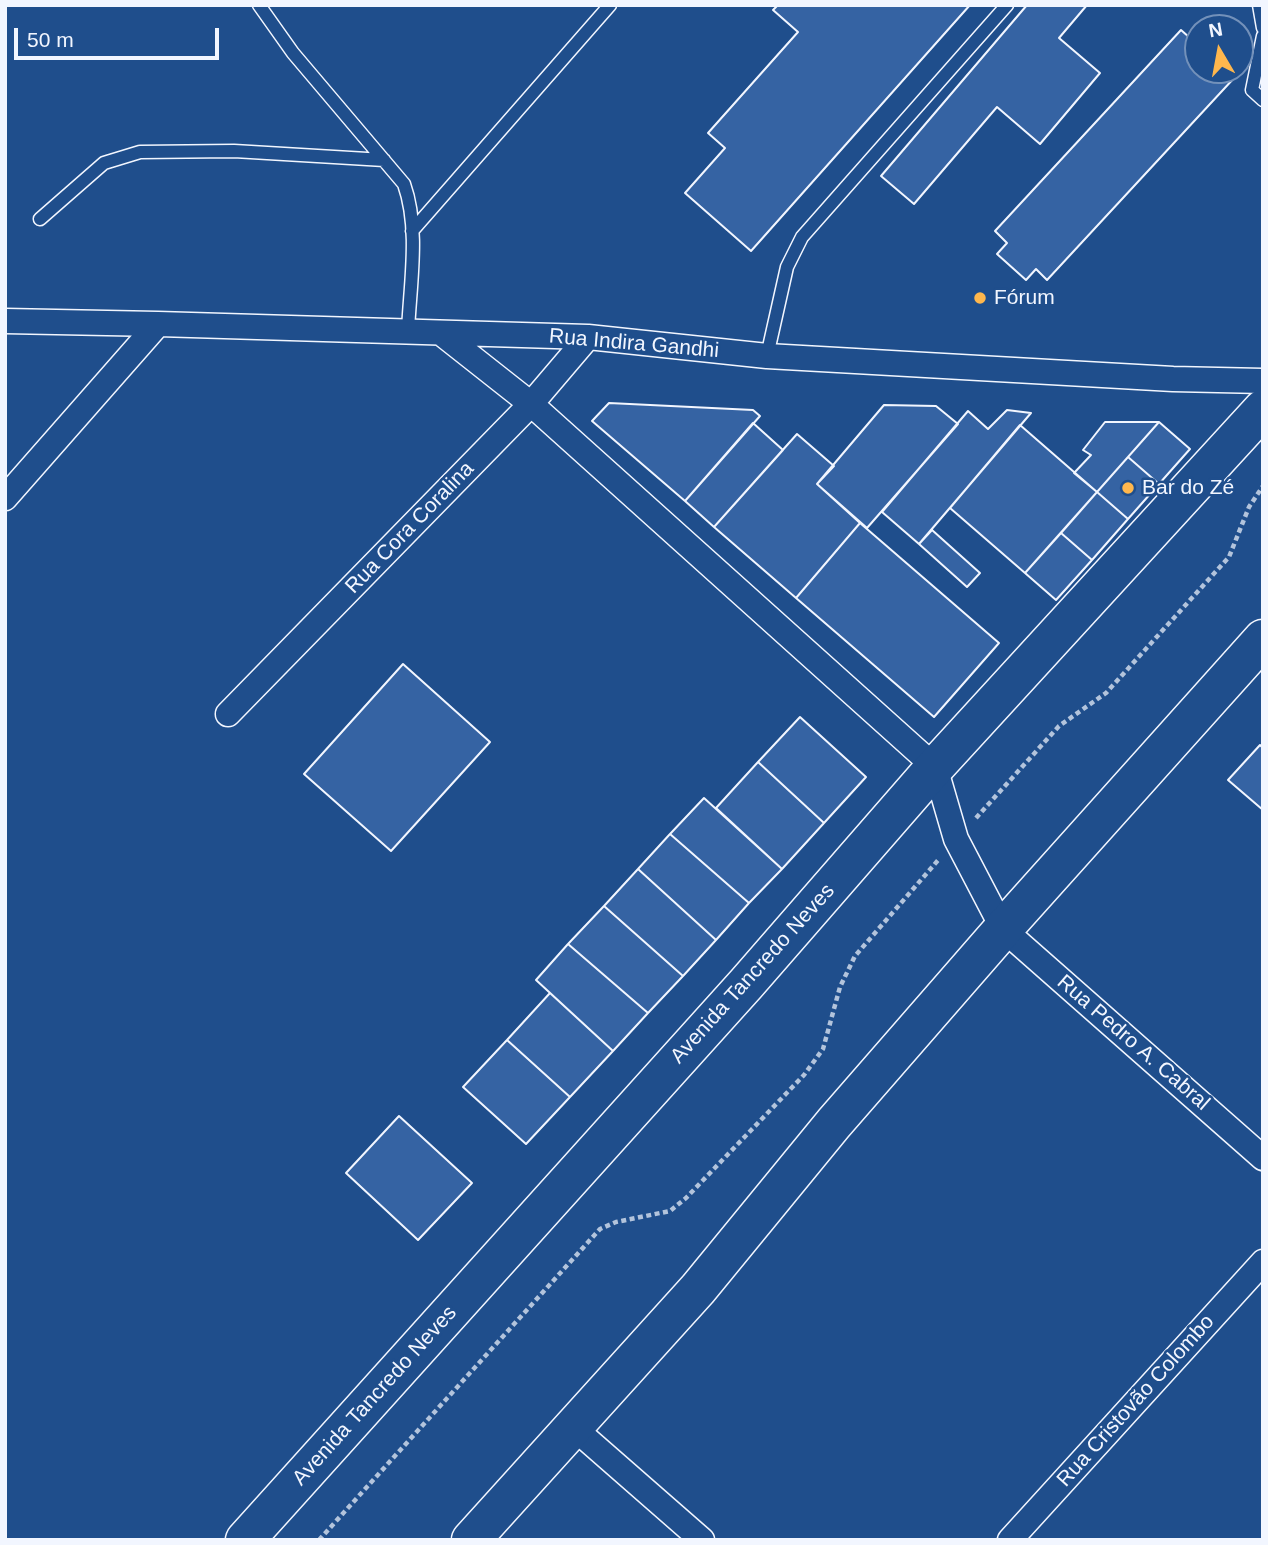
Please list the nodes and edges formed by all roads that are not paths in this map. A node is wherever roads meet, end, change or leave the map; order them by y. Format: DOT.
graph roads {
  1 [pos="259,5"];
  2 [pos="610,5"];
  3 [pos="1007,5"];
  4 [pos="1259,5"];
  5 [pos="1263,28"];
  6 [pos="1263,36"];
  7 [pos="1263,100"];
  8 [pos="384,160"];
  9 [pos="40,219"];
  10 [pos="412,231"];
  11 [pos="5,321"];
  12 [pos="159,324"];
  13 [pos="408,331"];
  14 [pos="441,333"];
  15 [pos="588,337"];
  16 [pos="767,356"];
  17 [pos="1263,381"];
  18 [pos="531,404"];
  19 [pos="1263,409"];
  20 [pos="5,498"];
  21 [pos="1263,639"];
  22 [pos="228,714"];
  23 [pos="934,767"];
  24 [pos="1003,929"];
  25 [pos="1263,1158"];
  26 [pos="1263,1262"];
  27 [pos="574,1428"];
  28 [pos="245,1540"];
  29 [pos="471,1540"];
  30 [pos="702,1540"];
  31 [pos="1010,1540"];
  1 -- 8 [label="lane"];
  2 -- 10 [label="lane"];
  3 -- 16 [label="lane"];
  4 -- 5 [label="lane"];
  6 -- 7 [label="lane"];
  8 -- 9 [label="lane"];
  8 -- 10 [label="lane"];
  10 -- 13 [label="lane"];
  11 -- 12 [label="street, Rua Indira Gandhi"];
  12 -- 13 [label="street, Rua Indira Gandhi"];
  12 -- 20 [label="street"];
  13 -- 14 [label="street, Rua Indira Gandhi"];
  14 -- 15 [label="street, Rua Indira Gandhi"];
  14 -- 18 [label="street"];
  15 -- 16 [label="street, Rua Indira Gandhi"];
  15 -- 18 [label="street, Rua Cora Coralina"];
  16 -- 17 [label="street, Rua Indira Gandhi"];
  18 -- 22 [label="street, Rua Cora Coralina"];
  18 -- 23 [label="street"];
  19 -- 23 [label="main road, Avenida Tancredo Neves"];
  21 -- 24 [label="main road"];
  23 -- 24 [label="street"];
  23 -- 28 [label="main road, Avenida Tancredo Neves"];
  24 -- 25 [label="street, Rua Pedro A. Cabral"];
  24 -- 27 [label="main road"];
  26 -- 31 [label="street, Rua Cristovão Colombo"];
  27 -- 29 [label="main road"];
  27 -- 30 [label="street"];
}
